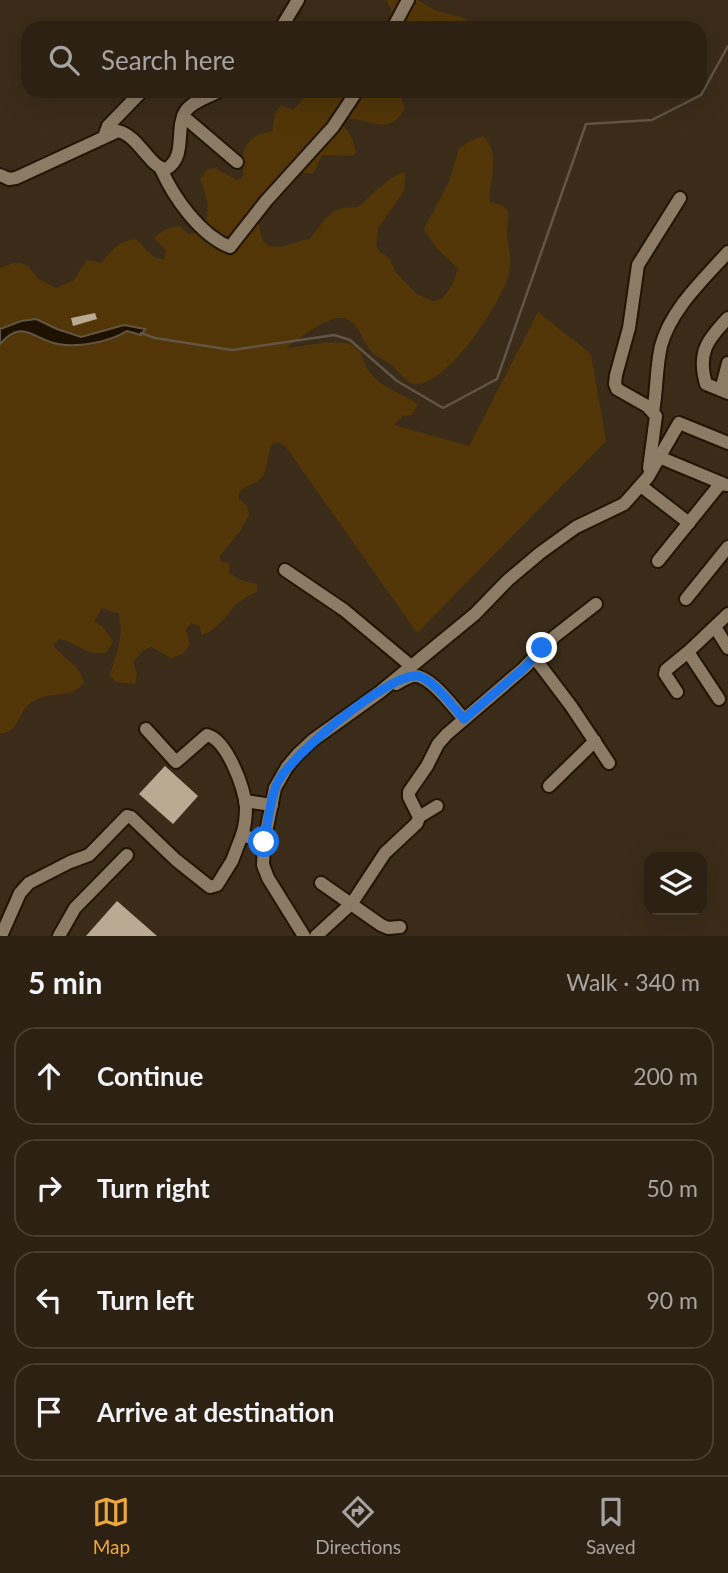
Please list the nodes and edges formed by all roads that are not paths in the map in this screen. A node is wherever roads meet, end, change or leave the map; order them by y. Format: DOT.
graph roads {
  1 [pos="298,0"];
  2 [pos="408,0"];
  3 [pos="285,21"];
  4 [pos="397,21"];
  5 [pos="135,98"];
  6 [pos="205,98"];
  7 [pos="352,98"];
  8 [pos="183,116"];
  9 [pos="104,136"];
  10 [pos="237,162"];
  11 [pos="161,169"];
  12 [pos="0,175"];
  13 [pos="680,198"];
  14 [pos="728,252"];
  15 [pos="728,318"];
  16 [pos="728,363"];
  17 [pos="725,392"];
  18 [pos="653,412"];
  19 [pos="728,443"];
  20 [pos="659,457"];
  21 [pos="644,482"];
  22 [pos="725,485"];
  23 [pos="689,523"];
  24 [pos="728,547"];
  25 [pos="658,561"];
  26 [pos="285,570"];
  27 [pos="686,599"];
  28 [pos="596,604"];
  29 [pos="728,614"];
  30 [pos="715,627"];
  31 [pos="728,648"];
  32 [pos="688,652"];
  33 [pos="534,657"];
  34 [pos="411,666"];
  35 [pos="380,692"];
  36 [pos="677,692"];
  37 [pos="719,699"];
  38 [pos="464,719"];
  39 [pos="146,729"];
  40 [pos="595,741"];
  41 [pos="608,763"];
  42 [pos="549,786"];
  43 [pos="245,801"];
  44 [pos="272,805"];
  45 [pos="438,806"];
  46 [pos="419,817"];
  47 [pos="242,835"];
  48 [pos="264,842"];
  49 [pos="127,855"];
  50 [pos="321,883"];
  51 [pos="350,905"];
  52 [pos="400,927"];
  53 [pos="1,936"];
  54 [pos="58,936"];
  55 [pos="304,936"];
  56 [pos="316,936"];
  1 -- 3 [label="street"];
  2 -- 4 [label="street"];
  5 -- 9 [label="street"];
  6 -- 8 [label="street"];
  7 -- 11 [label="street"];
  8 -- 10 [label="street"];
  8 -- 11 [label="street"];
  9 -- 11 [label="street"];
  9 -- 12 [label="street"];
  13 -- 18 [label="street"];
  14 -- 18 [label="street"];
  15 -- 17 [label="street"];
  16 -- 17 [label="street"];
  18 -- 21 [label="street"];
  19 -- 20 [label="street"];
  20 -- 21 [label="street"];
  20 -- 22 [label="street"];
  21 -- 23 [label="street"];
  21 -- 34 [label="street"];
  22 -- 23 [label="street"];
  23 -- 25 [label="street"];
  24 -- 27 [label="street"];
  26 -- 34 [label="street"];
  28 -- 33 [label="street"];
  29 -- 30 [label="street"];
  30 -- 31 [label="street"];
  30 -- 32 [label="street"];
  32 -- 36 [label="street"];
  32 -- 37 [label="street"];
  33 -- 38 [label="street"];
  33 -- 40 [label="street"];
  34 -- 35 [label="street"];
  35 -- 38 [label="street"];
  35 -- 44 [label="street"];
  38 -- 46 [label="street"];
  39 -- 43 [label="street"];
  40 -- 41 [label="street"];
  40 -- 42 [label="street"];
  43 -- 44 [label="street"];
  43 -- 47 [label="street"];
  44 -- 48 [label="street"];
  45 -- 46 [label="street"];
  46 -- 51 [label="street"];
  47 -- 48 [label="street"];
  47 -- 53 [label="street"];
  48 -- 55 [label="street"];
  49 -- 54 [label="street"];
  50 -- 51 [label="street"];
  51 -- 52 [label="street"];
  51 -- 56 [label="street"];
}
